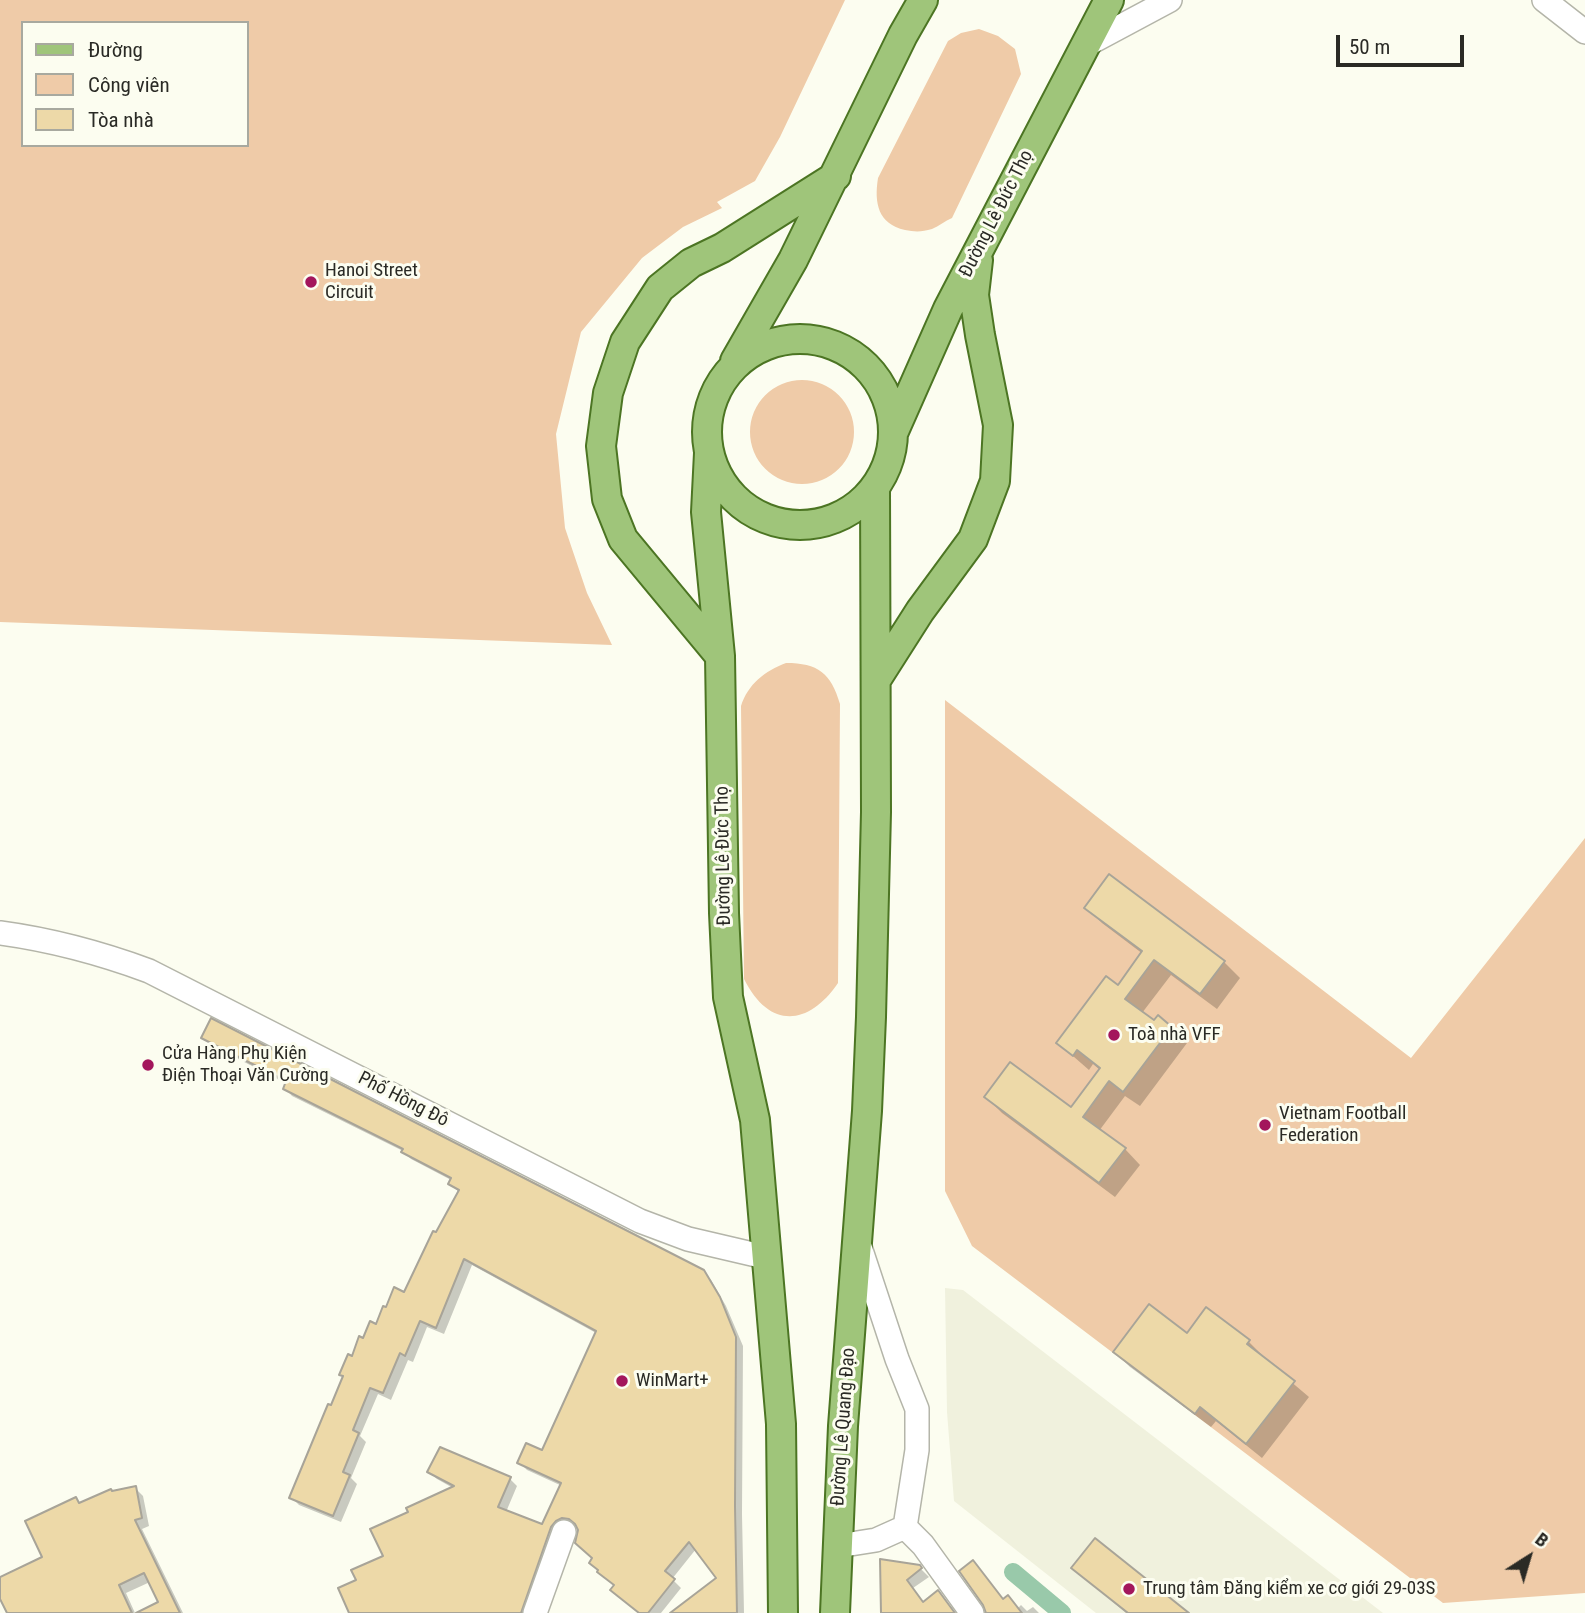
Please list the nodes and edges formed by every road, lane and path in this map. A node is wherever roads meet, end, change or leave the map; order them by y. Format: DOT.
graph roads {
  1 [pos="923,0"];
  2 [pos="1109,0"];
  3 [pos="1170,0"];
  4 [pos="1544,0"];
  5 [pos="1585,32"];
  6 [pos="1084,46"];
  7 [pos="836,176"];
  8 [pos="980,245"];
  9 [pos="732,368"];
  10 [pos="894,431"];
  11 [pos="709,453"];
  12 [pos="876,488"];
  13 [pos="720,656"];
  14 [pos="876,680"];
  15 [pos="0,933"];
  16 [pos="858,1241"];
  17 [pos="765,1257"];
  18 [pos="905,1527"];
  19 [pos="564,1532"];
  20 [pos="838,1546"];
  21 [pos="535,1613"];
  22 [pos="783,1613"];
  23 [pos="835,1613"];
  24 [pos="972,1613"];
  1 -- 7 [label="main road"];
  2 -- 6 [label="main road, Đường Lê Đức Thọ"];
  3 -- 6 [label="street"];
  4 -- 5 [label="street"];
  6 -- 8 [label="main road, Đường Lê Đức Thọ"];
  7 -- 9 [label="main road"];
  7 -- 13 [label="main road"];
  8 -- 10 [label="main road, Đường Lê Đức Thọ"];
  8 -- 14 [label="main road"];
  9 -- 10 [label="main road"];
  9 -- 11 [label="main road"];
  10 -- 12 [label="main road"];
  11 -- 12 [label="main road"];
  11 -- 13 [label="main road, Đường Lê Đức Thọ"];
  12 -- 14 [label="main road"];
  13 -- 17 [label="main road, Đường Lê Đức Thọ"];
  14 -- 16 [label="main road"];
  15 -- 17 [label="street, Phố Hồng Đô"];
  16 -- 18 [label="street"];
  16 -- 20 [label="main road, Đường Lê Quang Đạo"];
  17 -- 22 [label="main road"];
  18 -- 20 [label="street"];
  18 -- 24 [label="street"];
  19 -- 21 [label="street"];
  20 -- 23 [label="main road, Đường Lê Quang Đạo"];
}
